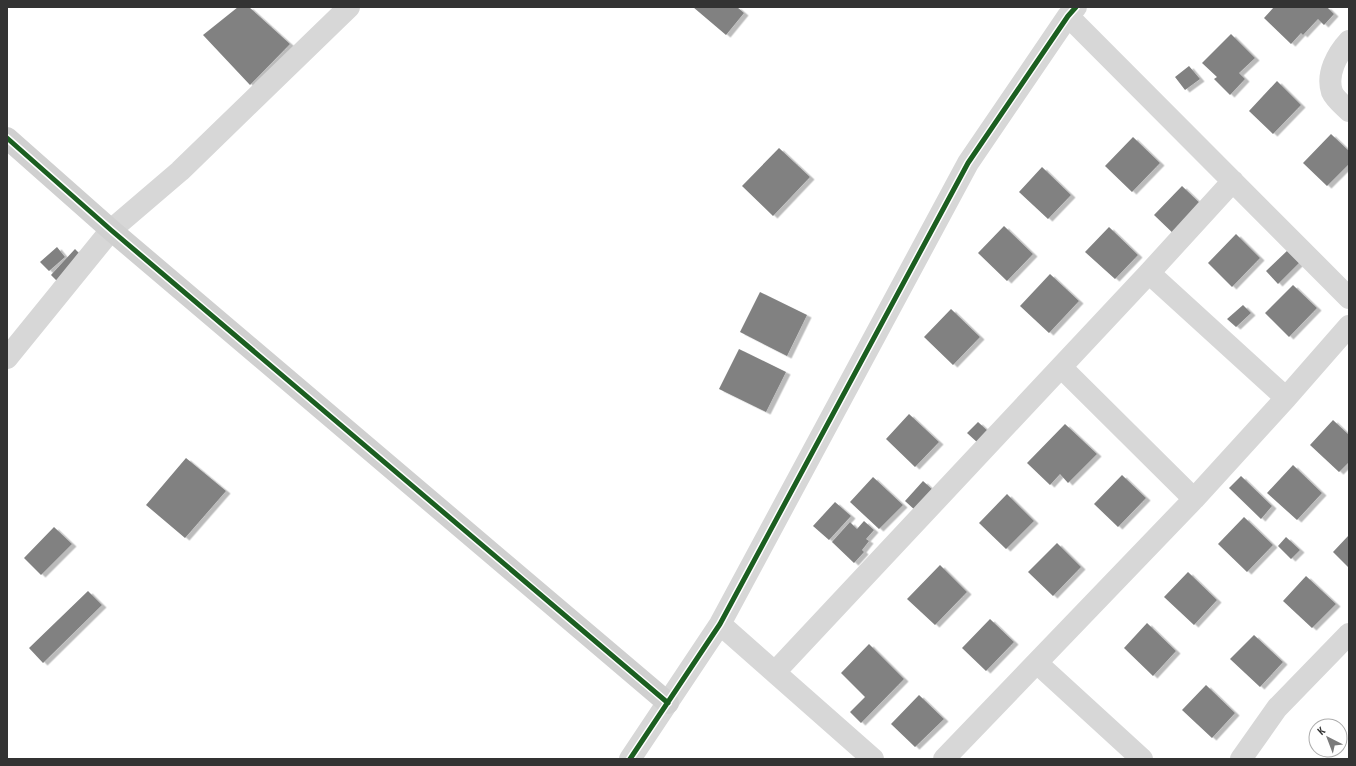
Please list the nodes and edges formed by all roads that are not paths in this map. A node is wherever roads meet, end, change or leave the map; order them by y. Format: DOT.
graph roads {
  1 [pos="349,7"];
  2 [pos="1072,12"];
  3 [pos="1349,41"];
  4 [pos="1349,110"];
  5 [pos="7,138"];
  6 [pos="1234,181"];
  7 [pos="111,230"];
  8 [pos="1149,274"];
  9 [pos="1349,298"];
  10 [pos="1349,326"];
  11 [pos="7,358"];
  12 [pos="1061,367"];
  13 [pos="1286,398"];
  14 [pos="1194,499"];
  15 [pos="720,624"];
  16 [pos="1349,634"];
  17 [pos="1036,663"];
  18 [pos="775,672"];
  19 [pos="668,703"];
  20 [pos="630,759"];
  21 [pos="873,759"];
  22 [pos="944,759"];
  23 [pos="1142,759"];
  24 [pos="1241,759"];
  1 -- 7 [label="street"];
  2 -- 6 [label="street"];
  2 -- 15 [label="street"];
  3 -- 4 [label="street"];
  5 -- 7 [label="street"];
  6 -- 8 [label="street"];
  6 -- 9 [label="street"];
  7 -- 11 [label="street"];
  7 -- 19 [label="street"];
  8 -- 12 [label="street"];
  8 -- 13 [label="street"];
  10 -- 13 [label="street"];
  12 -- 14 [label="street"];
  12 -- 18 [label="street"];
  13 -- 14 [label="street"];
  14 -- 17 [label="street"];
  15 -- 18 [label="street"];
  15 -- 19 [label="street"];
  16 -- 24 [label="street"];
  17 -- 22 [label="street"];
  17 -- 23 [label="street"];
  18 -- 21 [label="street"];
  19 -- 20 [label="street"];
}
